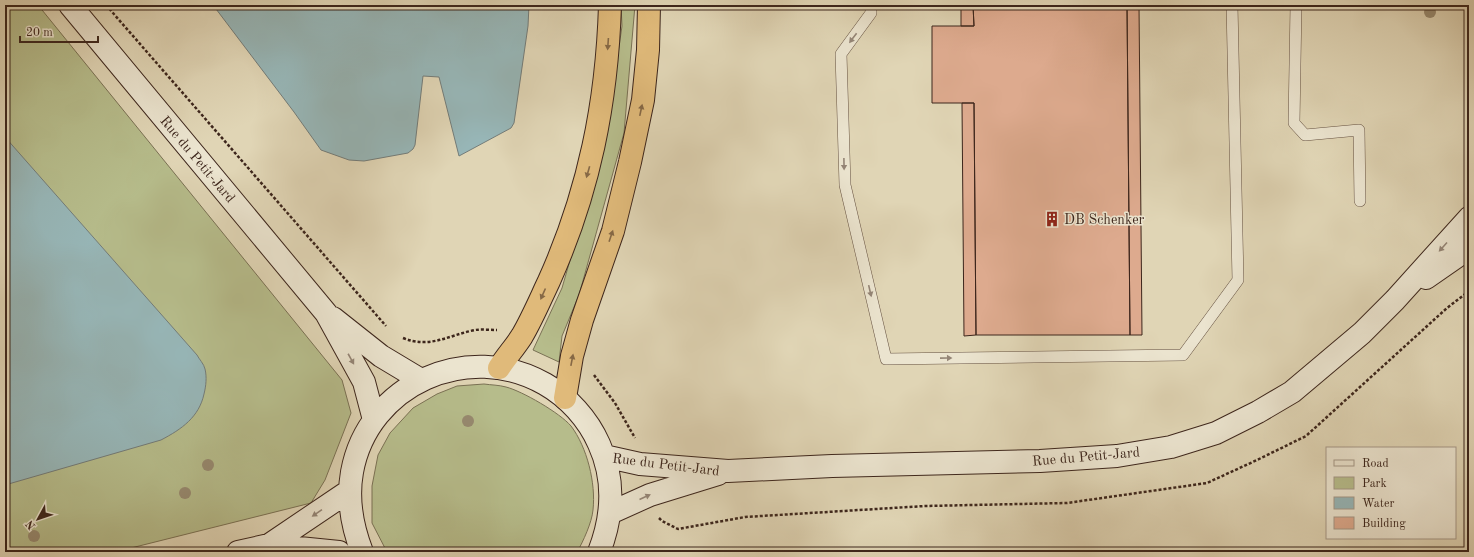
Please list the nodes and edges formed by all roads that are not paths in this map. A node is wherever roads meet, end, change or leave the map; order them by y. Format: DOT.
graph roads {
  1 [pos="70,5"];
  2 [pos="610,5"];
  3 [pos="648,5"];
  4 [pos="871,5"];
  5 [pos="1232,5"];
  6 [pos="1296,5"];
  7 [pos="1360,201"];
  8 [pos="1469,218"];
  9 [pos="1469,248"];
  10 [pos="1395,300"];
  11 [pos="326,313"];
  12 [pos="498,368"];
  13 [pos="421,380"];
  14 [pos="565,398"];
  15 [pos="374,420"];
  16 [pos="604,456"];
  17 [pos="728,471"];
  18 [pos="350,491"];
  19 [pos="610,513"];
  20 [pos="269,545"];
  21 [pos="238,552"];
  22 [pos="339,552"];
  23 [pos="362,552"];
  24 [pos="599,552"];
  1 -- 11 [label="main road, Rue du Petit-Jard"];
  2 -- 12 [label="highway, one-way"];
  14 -- 3 [label="highway, one-way"];
  4 -- 5 [label="lane, one-way"];
  6 -- 7 [label="lane"];
  8 -- 10 [label="main road, one-way"];
  9 -- 10 [label="main road"];
  10 -- 17 [label="main road, Rue du Petit-Jard"];
  11 -- 13 [label="main road, Rue du Petit-Jard"];
  11 -- 15 [label="main road, Rue du Petit-Jard, one-way"];
  12 -- 13 [label="main road"];
  12 -- 14 [label="main road"];
  13 -- 15 [label="main road"];
  14 -- 16 [label="main road"];
  15 -- 18 [label="main road"];
  16 -- 17 [label="main road, Rue du Petit-Jard"];
  16 -- 19 [label="main road"];
  19 -- 17 [label="main road, Rue du Petit-Jard, one-way"];
  18 -- 20 [label="main road, one-way"];
  18 -- 23 [label="main road"];
  19 -- 24 [label="main road"];
  20 -- 21 [label="main road"];
  20 -- 22 [label="main road"];
}
